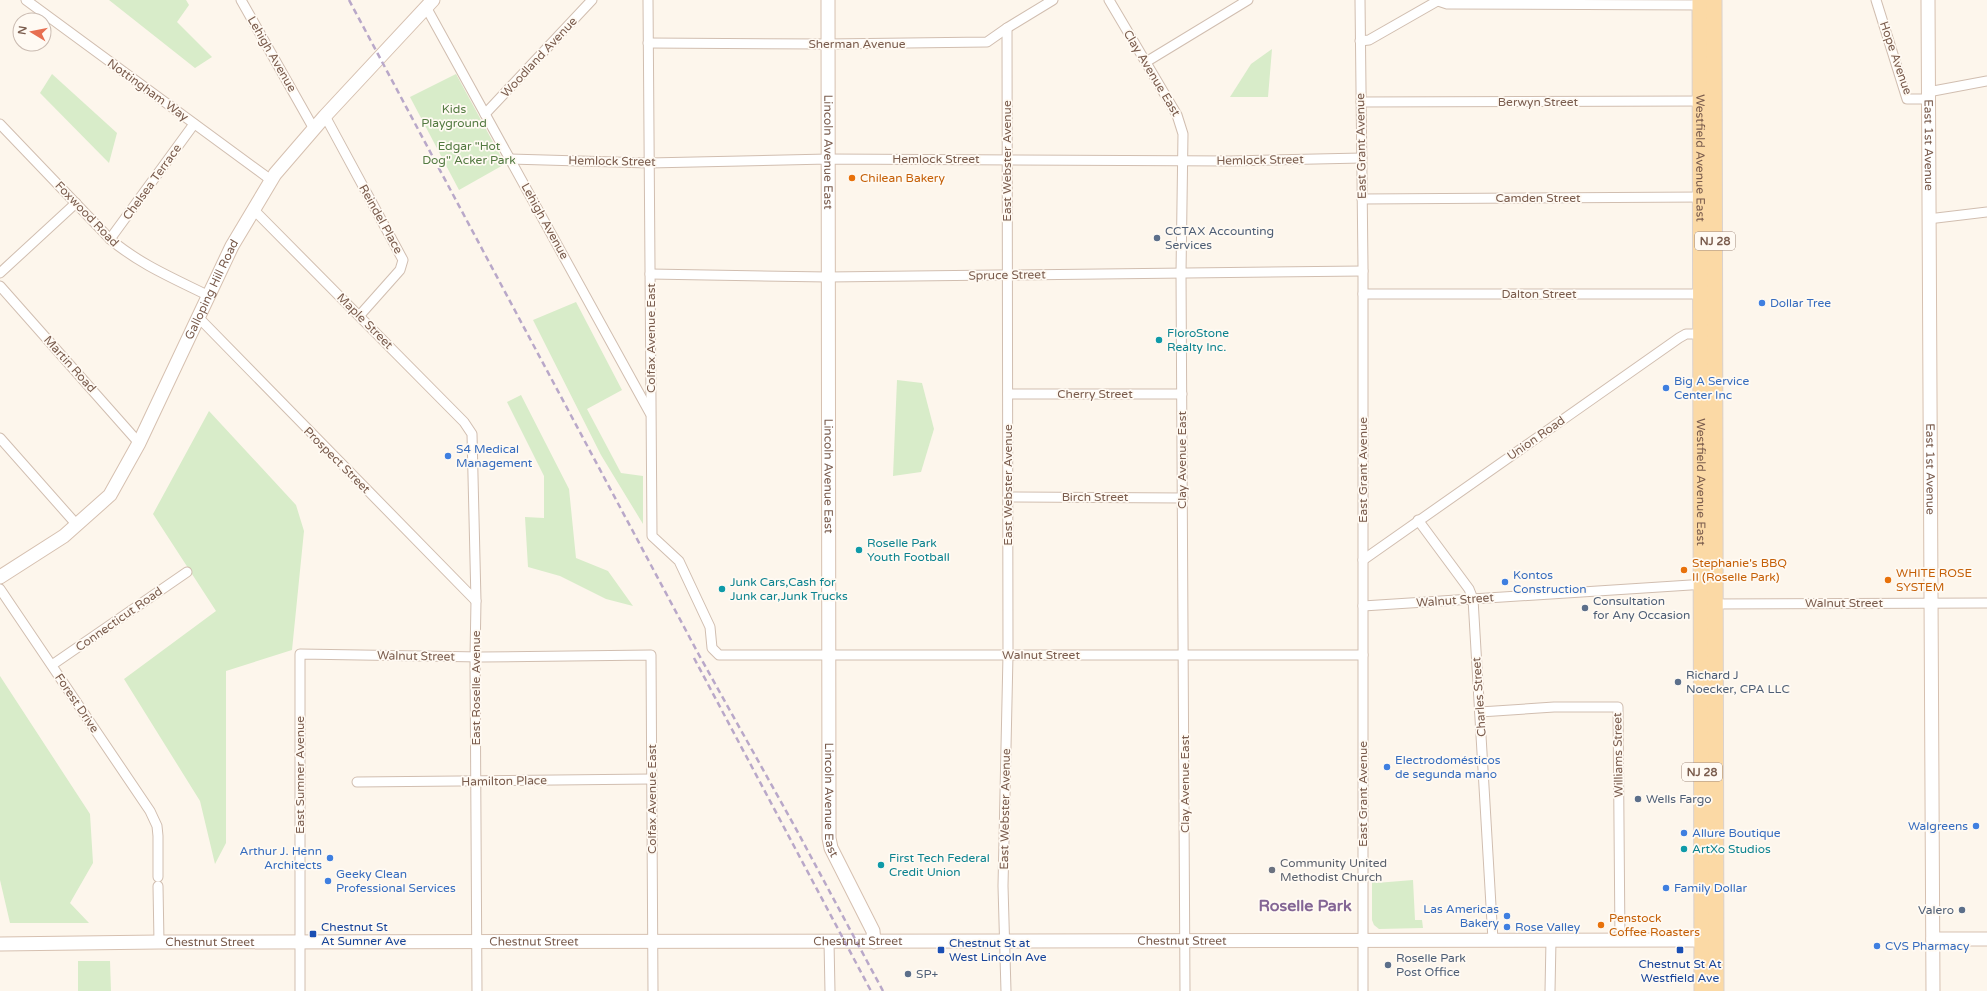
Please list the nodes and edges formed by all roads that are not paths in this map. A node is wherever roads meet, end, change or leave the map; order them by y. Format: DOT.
graph roads {
  1 [pos="26,0"];
  2 [pos="241,0"];
  3 [pos="592,0"];
  4 [pos="648,0"];
  5 [pos="828,0"];
  6 [pos="1053,0"];
  7 [pos="1109,0"];
  8 [pos="1248,0"];
  9 [pos="1360,0"];
  10 [pos="1439,0"];
  11 [pos="1876,0"];
  12 [pos="1928,0"];
  13 [pos="1707,2"];
  14 [pos="430,3"];
  15 [pos="1007,28"];
  16 [pos="1360,41"];
  17 [pos="648,43"];
  18 [pos="828,44"];
  19 [pos="1146,62"];
  20 [pos="1987,81"];
  21 [pos="1928,95"];
  22 [pos="1708,101"];
  23 [pos="1361,102"];
  24 [pos="485,114"];
  25 [pos="325,116"];
  26 [pos="0,124"];
  27 [pos="194,124"];
  28 [pos="314,129"];
  29 [pos="1362,158"];
  30 [pos="510,159"];
  31 [pos="828,159"];
  32 [pos="1007,160"];
  33 [pos="1182,160"];
  34 [pos="649,163"];
  35 [pos="271,180"];
  36 [pos="1708,197"];
  37 [pos="1362,199"];
  38 [pos="76,203"];
  39 [pos="254,210"];
  40 [pos="1987,212"];
  41 [pos="1928,219"];
  42 [pos="110,239"];
  43 [pos="1363,271"];
  44 [pos="1181,273"];
  45 [pos="0,274"];
  46 [pos="650,274"];
  47 [pos="1008,275"];
  48 [pos="828,277"];
  49 [pos="0,286"];
  50 [pos="1363,294"];
  51 [pos="1708,294"];
  52 [pos="209,296"];
  53 [pos="360,315"];
  54 [pos="199,318"];
  55 [pos="1708,334"];
  56 [pos="1008,394"];
  57 [pos="1182,394"];
  58 [pos="651,414"];
  59 [pos="472,434"];
  60 [pos="0,438"];
  61 [pos="139,443"];
  62 [pos="1008,497"];
  63 [pos="1182,498"];
  64 [pos="1418,520"];
  65 [pos="76,525"];
  66 [pos="1363,560"];
  67 [pos="187,572"];
  68 [pos="0,577"];
  69 [pos="1708,584"];
  70 [pos="0,589"];
  71 [pos="1473,599"];
  72 [pos="476,601"];
  73 [pos="1932,602"];
  74 [pos="1987,603"];
  75 [pos="1709,604"];
  76 [pos="1363,606"];
  77 [pos="300,654"];
  78 [pos="651,655"];
  79 [pos="719,655"];
  80 [pos="830,655"];
  81 [pos="1008,655"];
  82 [pos="1184,655"];
  83 [pos="1363,655"];
  84 [pos="475,657"];
  85 [pos="52,665"];
  86 [pos="1480,712"];
  87 [pos="652,779"];
  88 [pos="357,782"];
  89 [pos="476,782"];
  90 [pos="1933,939"];
  91 [pos="1987,939"];
  92 [pos="1363,940"];
  93 [pos="1493,940"];
  94 [pos="1551,940"];
  95 [pos="1620,940"];
  96 [pos="1709,940"];
  97 [pos="1186,941"];
  98 [pos="159,942"];
  99 [pos="653,942"];
  100 [pos="829,942"];
  101 [pos="874,942"];
  102 [pos="1005,942"];
  103 [pos="301,943"];
  104 [pos="476,943"];
  105 [pos="0,944"];
  106 [pos="300,991"];
  107 [pos="476,991"];
  108 [pos="653,991"];
  109 [pos="830,991"];
  110 [pos="1006,991"];
  111 [pos="1185,991"];
  112 [pos="1363,991"];
  113 [pos="1550,991"];
  114 [pos="1702,991"];
  115 [pos="1716,991"];
  116 [pos="1933,991"];
  1 -- 27 [label="street, Nottingham Way"];
  2 -- 28 [label="street, Lehigh Avenue"];
  3 -- 24 [label="street, Woodland Avenue"];
  4 -- 17 [label="street, Colfax Avenue East"];
  5 -- 18 [label="street, Lincoln Avenue East"];
  6 -- 15 [label="street, Sherman Avenue"];
  7 -- 19 [label="street, Clay Avenue East"];
  8 -- 19 [label="street"];
  9 -- 16 [label="street, East Grant Avenue"];
  10 -- 13 [label="street"];
  10 -- 16 [label="street"];
  11 -- 21 [label="street, Hope Avenue"];
  12 -- 21 [label="street, East 1st Avenue"];
  13 -- 22 [label="main road, Westfield Avenue East / NJ 28"];
  14 -- 24 [label="street, Lehigh Avenue"];
  14 -- 25 [label="street, Galloping Hill Road"];
  15 -- 18 [label="street, Sherman Avenue"];
  15 -- 32 [label="street, East Webster Avenue"];
  16 -- 23 [label="street, East Grant Avenue"];
  17 -- 18 [label="street, Sherman Avenue"];
  17 -- 34 [label="street, Colfax Avenue East"];
  18 -- 31 [label="street, Lincoln Avenue East"];
  19 -- 33 [label="street, Clay Avenue East"];
  20 -- 21 [label="street"];
  21 -- 41 [label="street, East 1st Avenue"];
  22 -- 23 [label="street, Berwyn Street"];
  22 -- 36 [label="main road, Westfield Avenue East / NJ 28"];
  23 -- 29 [label="street, East Grant Avenue"];
  24 -- 30 [label="street, Lehigh Avenue"];
  25 -- 28 [label="street, Galloping Hill Road"];
  25 -- 53 [label="street, Reindel Place"];
  26 -- 38 [label="street, Foxwood Road"];
  27 -- 35 [label="street, Nottingham Way"];
  27 -- 42 [label="street, Chelsea Terrace"];
  28 -- 35 [label="street, Galloping Hill Road"];
  29 -- 33 [label="street, Hemlock Street"];
  29 -- 37 [label="street, East Grant Avenue"];
  30 -- 34 [label="street, Hemlock Street"];
  30 -- 58 [label="street, Lehigh Avenue"];
  31 -- 32 [label="street, Hemlock Street"];
  31 -- 34 [label="street, Hemlock Street"];
  31 -- 48 [label="street, Lincoln Avenue East"];
  32 -- 33 [label="street, Hemlock Street"];
  32 -- 47 [label="street, East Webster Avenue"];
  33 -- 44 [label="street, Clay Avenue East"];
  34 -- 46 [label="street, Colfax Avenue East"];
  35 -- 39 [label="street, Galloping Hill Road"];
  36 -- 37 [label="street, Camden Street"];
  36 -- 51 [label="main road, Westfield Avenue East / NJ 28"];
  37 -- 43 [label="street, East Grant Avenue"];
  38 -- 42 [label="street, Foxwood Road"];
  38 -- 45 [label="street"];
  39 -- 52 [label="street, Galloping Hill Road"];
  39 -- 53 [label="street, Maple Street"];
  40 -- 41 [label="street"];
  41 -- 73 [label="street, East 1st Avenue"];
  42 -- 52 [label="street, Foxwood Road"];
  43 -- 44 [label="street, Spruce Street"];
  43 -- 50 [label="street, East Grant Avenue"];
  44 -- 47 [label="street, Spruce Street"];
  44 -- 57 [label="street, Clay Avenue East"];
  46 -- 48 [label="street, Spruce Street"];
  46 -- 58 [label="street, Colfax Avenue East"];
  47 -- 48 [label="street, Spruce Street"];
  47 -- 56 [label="street, East Webster Avenue"];
  48 -- 80 [label="street, Lincoln Avenue East"];
  49 -- 61 [label="street, Martin Road"];
  50 -- 51 [label="street, Dalton Street"];
  50 -- 66 [label="street, East Grant Avenue"];
  51 -- 55 [label="main road, Westfield Avenue East / NJ 28"];
  52 -- 54 [label="street, Galloping Hill Road"];
  53 -- 59 [label="street, Maple Street"];
  54 -- 61 [label="street, Galloping Hill Road"];
  54 -- 72 [label="street, Prospect Street"];
  55 -- 64 [label="street, Union Road"];
  55 -- 69 [label="main road, Westfield Avenue East / NJ 28"];
  56 -- 57 [label="street, Cherry Street"];
  56 -- 62 [label="street, East Webster Avenue"];
  57 -- 63 [label="street, Clay Avenue East"];
  58 -- 79 [label="street, Colfax Avenue East"];
  59 -- 72 [label="street, East Roselle Avenue"];
  60 -- 65 [label="street"];
  61 -- 65 [label="street, Galloping Hill Road"];
  62 -- 63 [label="street, Birch Street"];
  62 -- 81 [label="street, East Webster Avenue"];
  63 -- 82 [label="street, Clay Avenue East"];
  64 -- 66 [label="street, Union Road"];
  64 -- 71 [label="street, Charles Street"];
  65 -- 68 [label="street, Galloping Hill Road"];
  66 -- 76 [label="street, East Grant Avenue"];
  67 -- 85 [label="street, Connecticut Road"];
  69 -- 71 [label="street, Walnut Street"];
  69 -- 75 [label="main road, Westfield Avenue East / NJ 28"];
  70 -- 85 [label="street, Forest Drive"];
  71 -- 76 [label="street, Walnut Street"];
  71 -- 86 [label="street, Charles Street"];
  72 -- 84 [label="street, East Roselle Avenue"];
  73 -- 74 [label="street, Walnut Street"];
  73 -- 75 [label="street, Walnut Street"];
  73 -- 90 [label="street, East 1st Avenue"];
  75 -- 96 [label="main road, Westfield Avenue East / NJ 28"];
  76 -- 83 [label="street, East Grant Avenue"];
  77 -- 84 [label="street, Walnut Street"];
  77 -- 103 [label="street, East Sumner Avenue"];
  78 -- 84 [label="street, Walnut Street"];
  78 -- 87 [label="street, Colfax Avenue East"];
  79 -- 80 [label="street, Walnut Street"];
  80 -- 81 [label="street, Walnut Street"];
  80 -- 101 [label="street, Lincoln Avenue East"];
  81 -- 82 [label="street, Walnut Street"];
  81 -- 102 [label="street, East Webster Avenue"];
  82 -- 83 [label="street, Walnut Street"];
  82 -- 97 [label="street, Clay Avenue East"];
  83 -- 92 [label="street, East Grant Avenue"];
  84 -- 89 [label="street, East Roselle Avenue"];
  85 -- 98 [label="street, Forest Drive"];
  86 -- 93 [label="street, Charles Street"];
  86 -- 95 [label="street, Williams Street"];
  87 -- 89 [label="street, Hamilton Place"];
  87 -- 99 [label="street, Colfax Avenue East"];
  88 -- 89 [label="street, Hamilton Place"];
  89 -- 104 [label="street, East Roselle Avenue"];
  90 -- 91 [label="street"];
  90 -- 116 [label="street, East 1st Avenue"];
  92 -- 93 [label="street, Chestnut Street"];
  92 -- 97 [label="street, Chestnut Street"];
  92 -- 112 [label="street, East Grant Avenue"];
  93 -- 94 [label="street, Chestnut Street"];
  94 -- 95 [label="street, Chestnut Street"];
  94 -- 113 [label="street"];
  95 -- 96 [label="street, Chestnut Street"];
  96 -- 114 [label="main road, NJ 28"];
  96 -- 115 [label="main road, NJ 28"];
  97 -- 102 [label="street, Chestnut Street"];
  97 -- 111 [label="street, Clay Avenue East"];
  98 -- 103 [label="street, Chestnut Street"];
  98 -- 105 [label="street, Chestnut Street"];
  99 -- 100 [label="street, Chestnut Street"];
  99 -- 104 [label="street, Chestnut Street"];
  99 -- 108 [label="street, Colfax Avenue East"];
  100 -- 101 [label="street, Chestnut Street"];
  100 -- 109 [label="street"];
  101 -- 102 [label="street, Chestnut Street"];
  102 -- 110 [label="street, East Webster Avenue"];
  103 -- 104 [label="street, Chestnut Street"];
  103 -- 106 [label="street, East Sumner Avenue"];
  104 -- 107 [label="street, East Roselle Avenue"];
}
